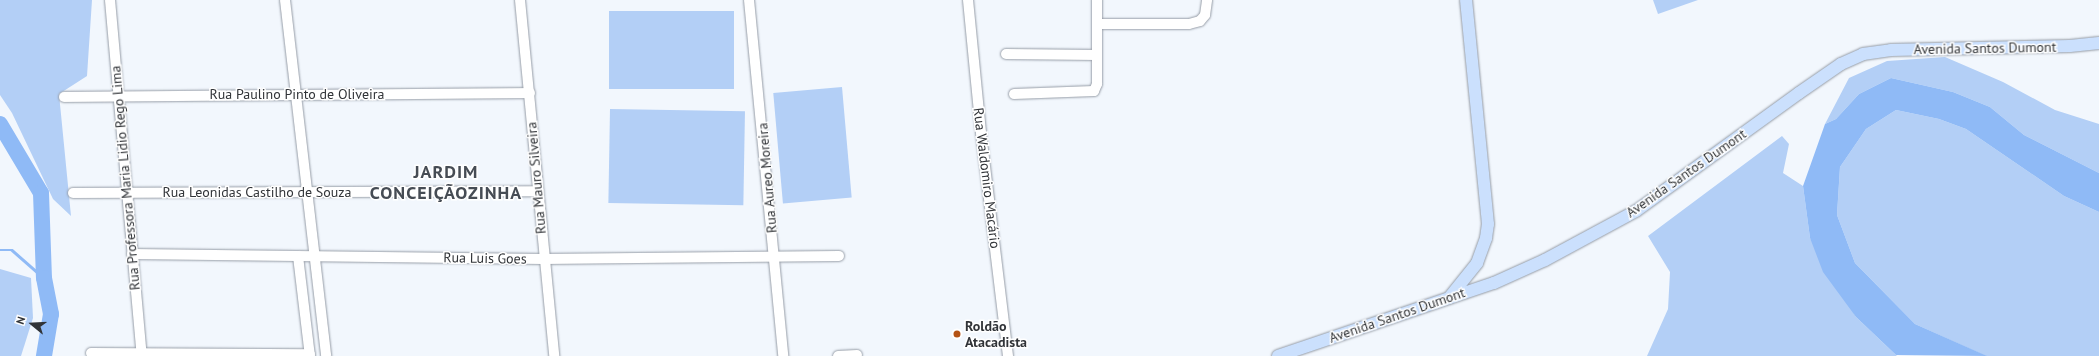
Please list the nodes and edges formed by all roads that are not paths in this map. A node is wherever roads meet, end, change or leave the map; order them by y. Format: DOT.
graph roads {
  1 [pos="110,0"];
  2 [pos="285,0"];
  3 [pos="520,0"];
  4 [pos="749,0"];
  5 [pos="968,0"];
  6 [pos="1097,0"];
  7 [pos="1207,0"];
  8 [pos="1466,0"];
  9 [pos="1097,24"];
  10 [pos="2099,43"];
  11 [pos="1006,54"];
  12 [pos="1097,55"];
  13 [pos="530,93"];
  14 [pos="1014,94"];
  15 [pos="296,95"];
  16 [pos="117,96"];
  17 [pos="64,97"];
  18 [pos="537,191"];
  19 [pos="308,192"];
  20 [pos="73,193"];
  21 [pos="126,193"];
  22 [pos="132,254"];
  23 [pos="316,255"];
  24 [pos="298,256"];
  25 [pos="839,256"];
  26 [pos="774,257"];
  27 [pos="543,259"];
  28 [pos="1449,298"];
  29 [pos="91,353"];
  30 [pos="142,355"];
  31 [pos="310,355"];
  32 [pos="857,355"];
  33 [pos="326,356"];
  34 [pos="554,356"];
  35 [pos="783,356"];
  36 [pos="838,356"];
  37 [pos="1008,356"];
  38 [pos="1278,356"];
  1 -- 16 [label="street, Rua Professora Maria Lidio Rego Lima"];
  2 -- 15 [label="street"];
  3 -- 13 [label="street, Rua Mauro Silveira"];
  4 -- 26 [label="street, Rua Aureo Moreira"];
  5 -- 37 [label="street, Rua Waldomiro Macário"];
  6 -- 9 [label="street"];
  7 -- 9 [label="street"];
  8 -- 28 [label="main road"];
  9 -- 12 [label="street"];
  10 -- 28 [label="main road, Avenida Santos Dumont"];
  11 -- 12 [label="street"];
  12 -- 14 [label="street"];
  13 -- 15 [label="street, Rua Paulino Pinto de Oliveira"];
  13 -- 18 [label="street, Rua Mauro Silveira"];
  15 -- 16 [label="street, Rua Paulino Pinto de Oliveira"];
  15 -- 19 [label="street"];
  16 -- 17 [label="street, Rua Paulino Pinto de Oliveira"];
  16 -- 21 [label="street, Rua Professora Maria Lidio Rego Lima"];
  18 -- 19 [label="street, Rua Leonidas Castilho de Souza"];
  18 -- 27 [label="street, Rua Mauro Silveira"];
  19 -- 21 [label="street, Rua Leonidas Castilho de Souza"];
  19 -- 23 [label="street"];
  20 -- 21 [label="street, Rua Leonidas Castilho de Souza"];
  21 -- 22 [label="street, Rua Professora Maria Lidio Rego Lima"];
  22 -- 24 [label="street, Rua Luis Goes"];
  22 -- 30 [label="street, Rua Professora Maria Lidio Rego Lima"];
  23 -- 24 [label="street, Rua Luis Goes"];
  23 -- 27 [label="street, Rua Luis Goes"];
  23 -- 33 [label="street"];
  24 -- 31 [label="street"];
  25 -- 26 [label="street, Rua Luis Goes"];
  26 -- 27 [label="street, Rua Luis Goes"];
  26 -- 35 [label="street, Rua Aureo Moreira"];
  27 -- 34 [label="street, Rua Mauro Silveira"];
  28 -- 38 [label="main road, Avenida Santos Dumont"];
  29 -- 30 [label="street"];
  30 -- 31 [label="street"];
  32 -- 36 [label="street"];
}
